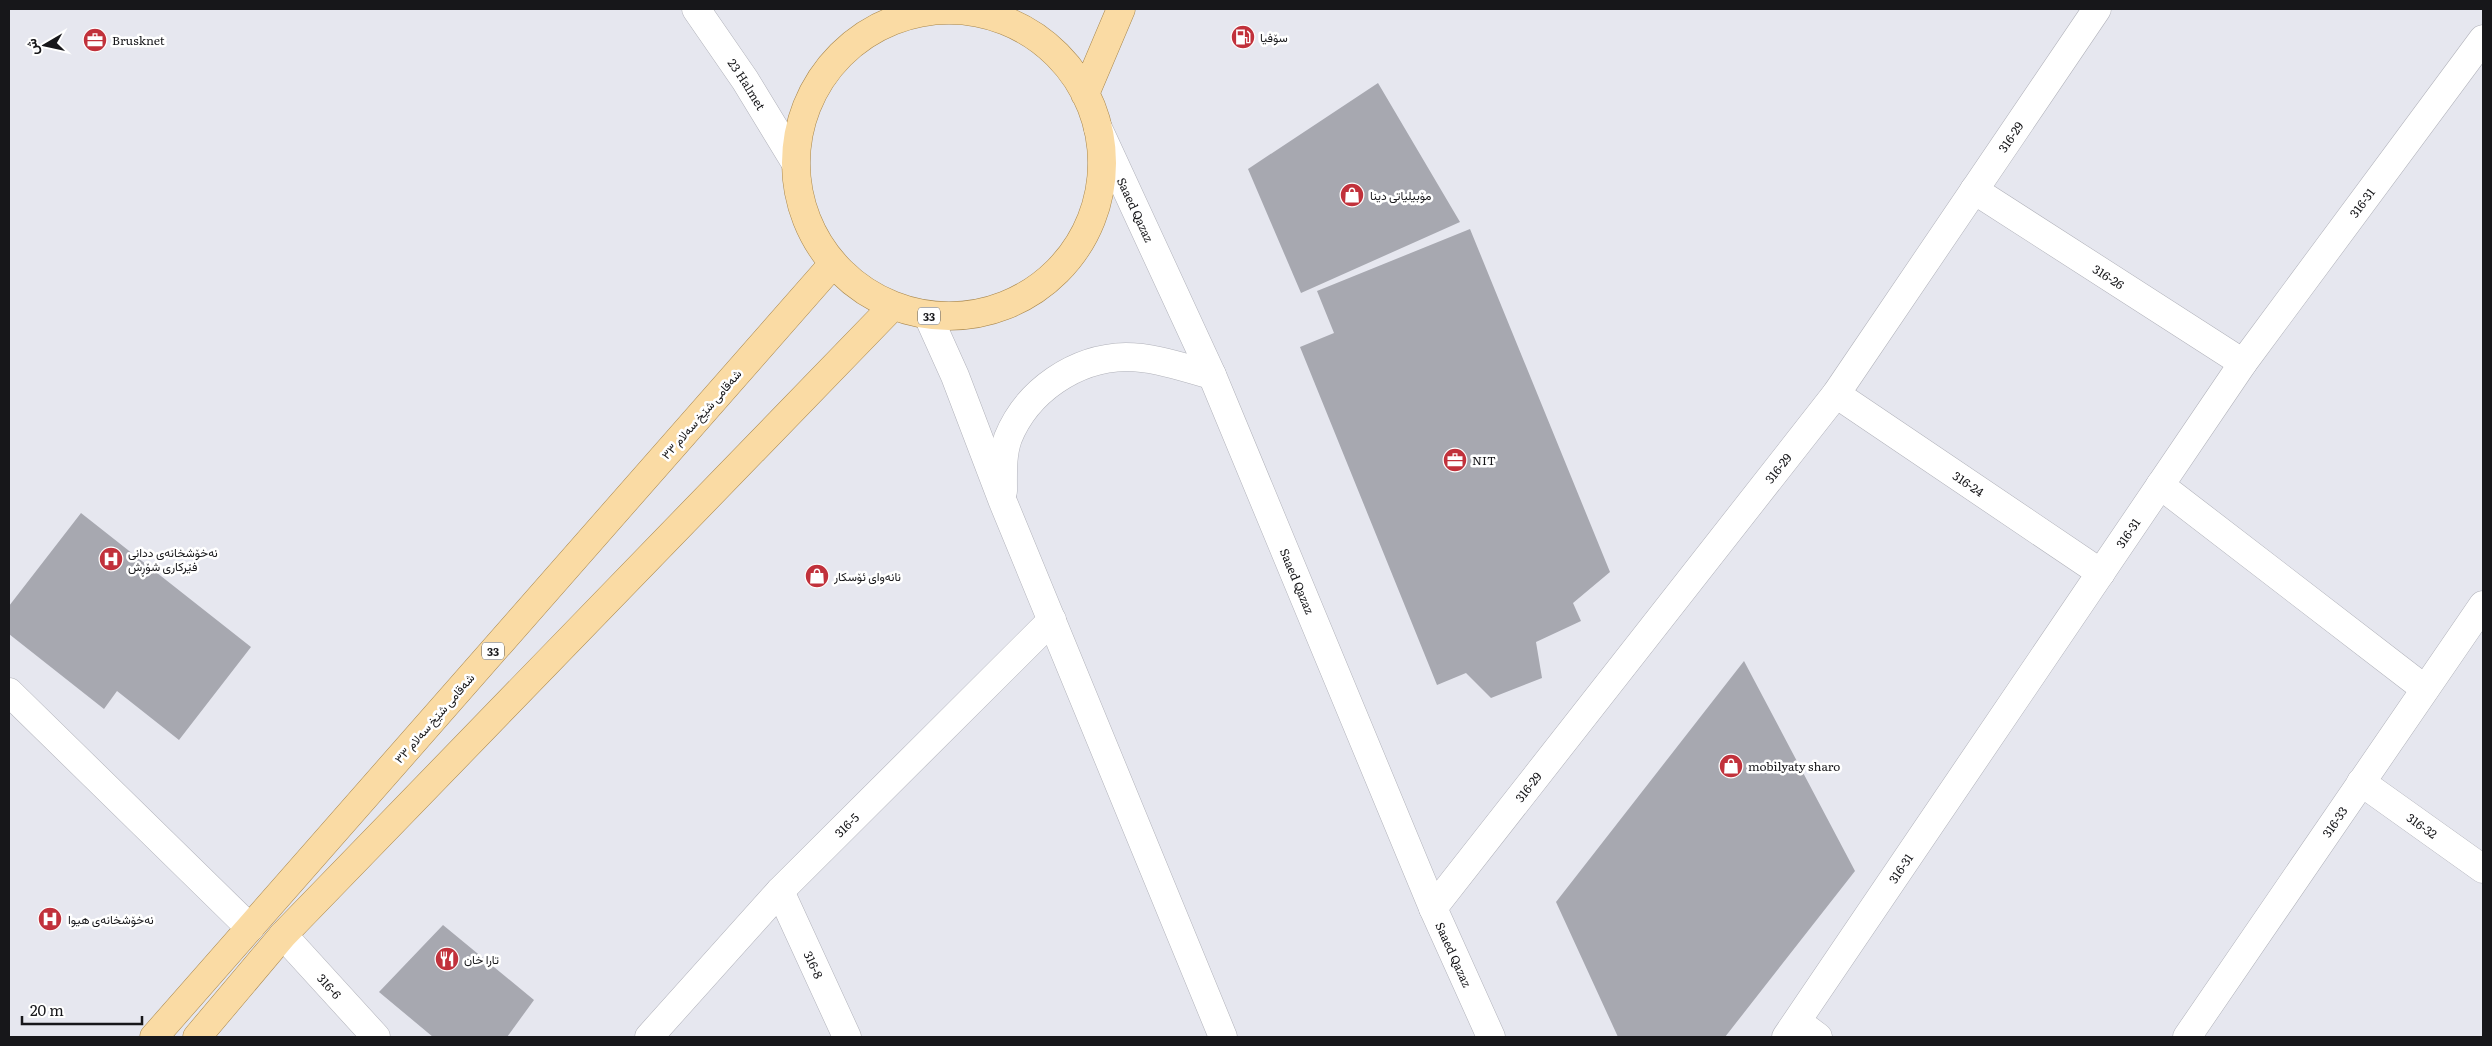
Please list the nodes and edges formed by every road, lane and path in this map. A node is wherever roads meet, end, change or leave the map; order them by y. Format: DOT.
graph roads {
  1 [pos="696,9"];
  2 [pos="933,9"];
  3 [pos="1121,9"];
  4 [pos="2097,9"];
  5 [pos="2483,39"];
  6 [pos="1085,94"];
  7 [pos="1098,128"];
  8 [pos="795,162"];
  9 [pos="1974,190"];
  10 [pos="832,264"];
  11 [pos="892,307"];
  12 [pos="928,316"];
  13 [pos="2243,363"];
  14 [pos="1212,375"];
  15 [pos="1836,394"];
  16 [pos="2160,485"];
  17 [pos="1003,502"];
  18 [pos="2101,573"];
  19 [pos="2483,605"];
  20 [pos="1052,620"];
  21 [pos="2425,689"];
  22 [pos="9,692"];
  23 [pos="2361,782"];
  24 [pos="2483,869"];
  25 [pos="780,891"];
  26 [pos="1433,908"];
  27 [pos="250,928"];
  28 [pos="283,935"];
  29 [pos="1800,1032"];
  30 [pos="154,1037"];
  31 [pos="197,1037"];
  32 [pos="376,1037"];
  33 [pos="649,1037"];
  34 [pos="847,1037"];
  35 [pos="1223,1037"];
  36 [pos="1491,1037"];
  37 [pos="2187,1037"];
  1 -- 8 [label="street, 23 Halmet"];
  2 -- 6 [label="main road, 33"];
  2 -- 8 [label="main road, 33"];
  3 -- 6 [label="main road"];
  4 -- 9 [label="street, 316-29"];
  5 -- 13 [label="street, 316-31"];
  6 -- 7 [label="main road, 33"];
  7 -- 12 [label="main road, 33"];
  7 -- 14 [label="street, Saaed Qazaz"];
  8 -- 10 [label="main road, 33"];
  9 -- 13 [label="street, 316-26"];
  9 -- 15 [label="street, 316-29"];
  10 -- 11 [label="main road, 33"];
  10 -- 27 [label="main road, شەقامی شێخ سەلام ٣٣ / 33"];
  11 -- 12 [label="main road, 33"];
  11 -- 28 [label="main road"];
  12 -- 17 [label="street"];
  13 -- 16 [label="street, 316-31"];
  14 -- 17 [label="street"];
  14 -- 26 [label="street, Saaed Qazaz"];
  15 -- 18 [label="street, 316-24"];
  15 -- 26 [label="street, 316-29"];
  16 -- 18 [label="street, 316-31"];
  16 -- 21 [label="street"];
  17 -- 20 [label="street"];
  18 -- 29 [label="street, 316-31"];
  19 -- 21 [label="street, 316-33"];
  20 -- 25 [label="street, 316-5"];
  20 -- 35 [label="street"];
  21 -- 23 [label="street, 316-33"];
  22 -- 27 [label="street"];
  23 -- 24 [label="street, 316-32"];
  23 -- 37 [label="street, 316-33"];
  25 -- 33 [label="street, 316-5"];
  25 -- 34 [label="street, 316-8"];
  26 -- 36 [label="street, Saaed Qazaz"];
  27 -- 30 [label="main road, شەقامی شێخ سەلام ٣٣ / 33"];
  28 -- 31 [label="main road"];
  28 -- 32 [label="street, 316-6"];
}
